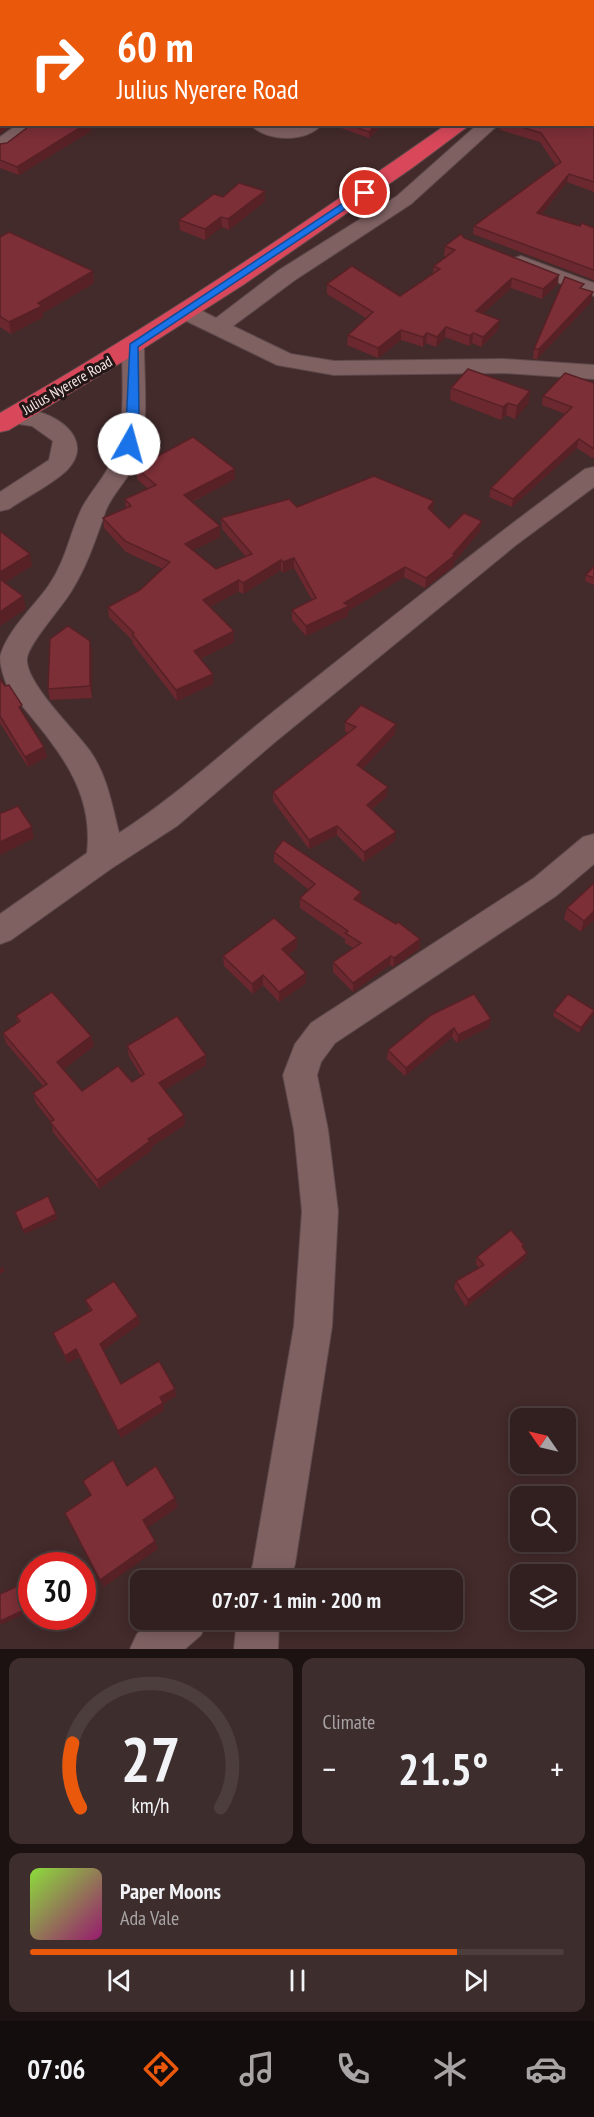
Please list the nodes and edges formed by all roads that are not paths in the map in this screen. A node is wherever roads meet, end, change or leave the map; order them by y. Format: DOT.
graph roads {
  1 [pos="30,126"];
  2 [pos="266,126"];
  3 [pos="311,126"];
  4 [pos="458,126"];
  5 [pos="488,126"];
  6 [pos="0,145"];
  7 [pos="502,254"];
  8 [pos="594,290"];
  9 [pos="186,312"];
  10 [pos="217,328"];
  11 [pos="133,346"];
  12 [pos="594,372"];
  13 [pos="7,420"];
  14 [pos="594,476"];
  15 [pos="0,503"];
  16 [pos="9,677"];
  17 [pos="594,846"];
  18 [pos="101,859"];
  19 [pos="0,931"];
  20 [pos="264,1570"];
  21 [pos="174,1630"];
  22 [pos="257,1630"];
  23 [pos="152,1649"];
  24 [pos="256,1649"];
  1 -- 6 [label="street"];
  2 -- 3 [label="street"];
  4 -- 9 [label="highway, Julius Nyerere Road"];
  5 -- 10 [label="street"];
  7 -- 8 [label="street"];
  9 -- 10 [label="street"];
  9 -- 11 [label="highway, Julius Nyerere Road"];
  10 -- 12 [label="street"];
  11 -- 13 [label="highway, Julius Nyerere Road"];
  11 -- 16 [label="street"];
  13 -- 15 [label="street"];
  14 -- 18 [label="street"];
  16 -- 18 [label="street"];
  17 -- 20 [label="street"];
  18 -- 19 [label="street"];
  21 -- 23 [label="street"];
  22 -- 24 [label="street"];
}
